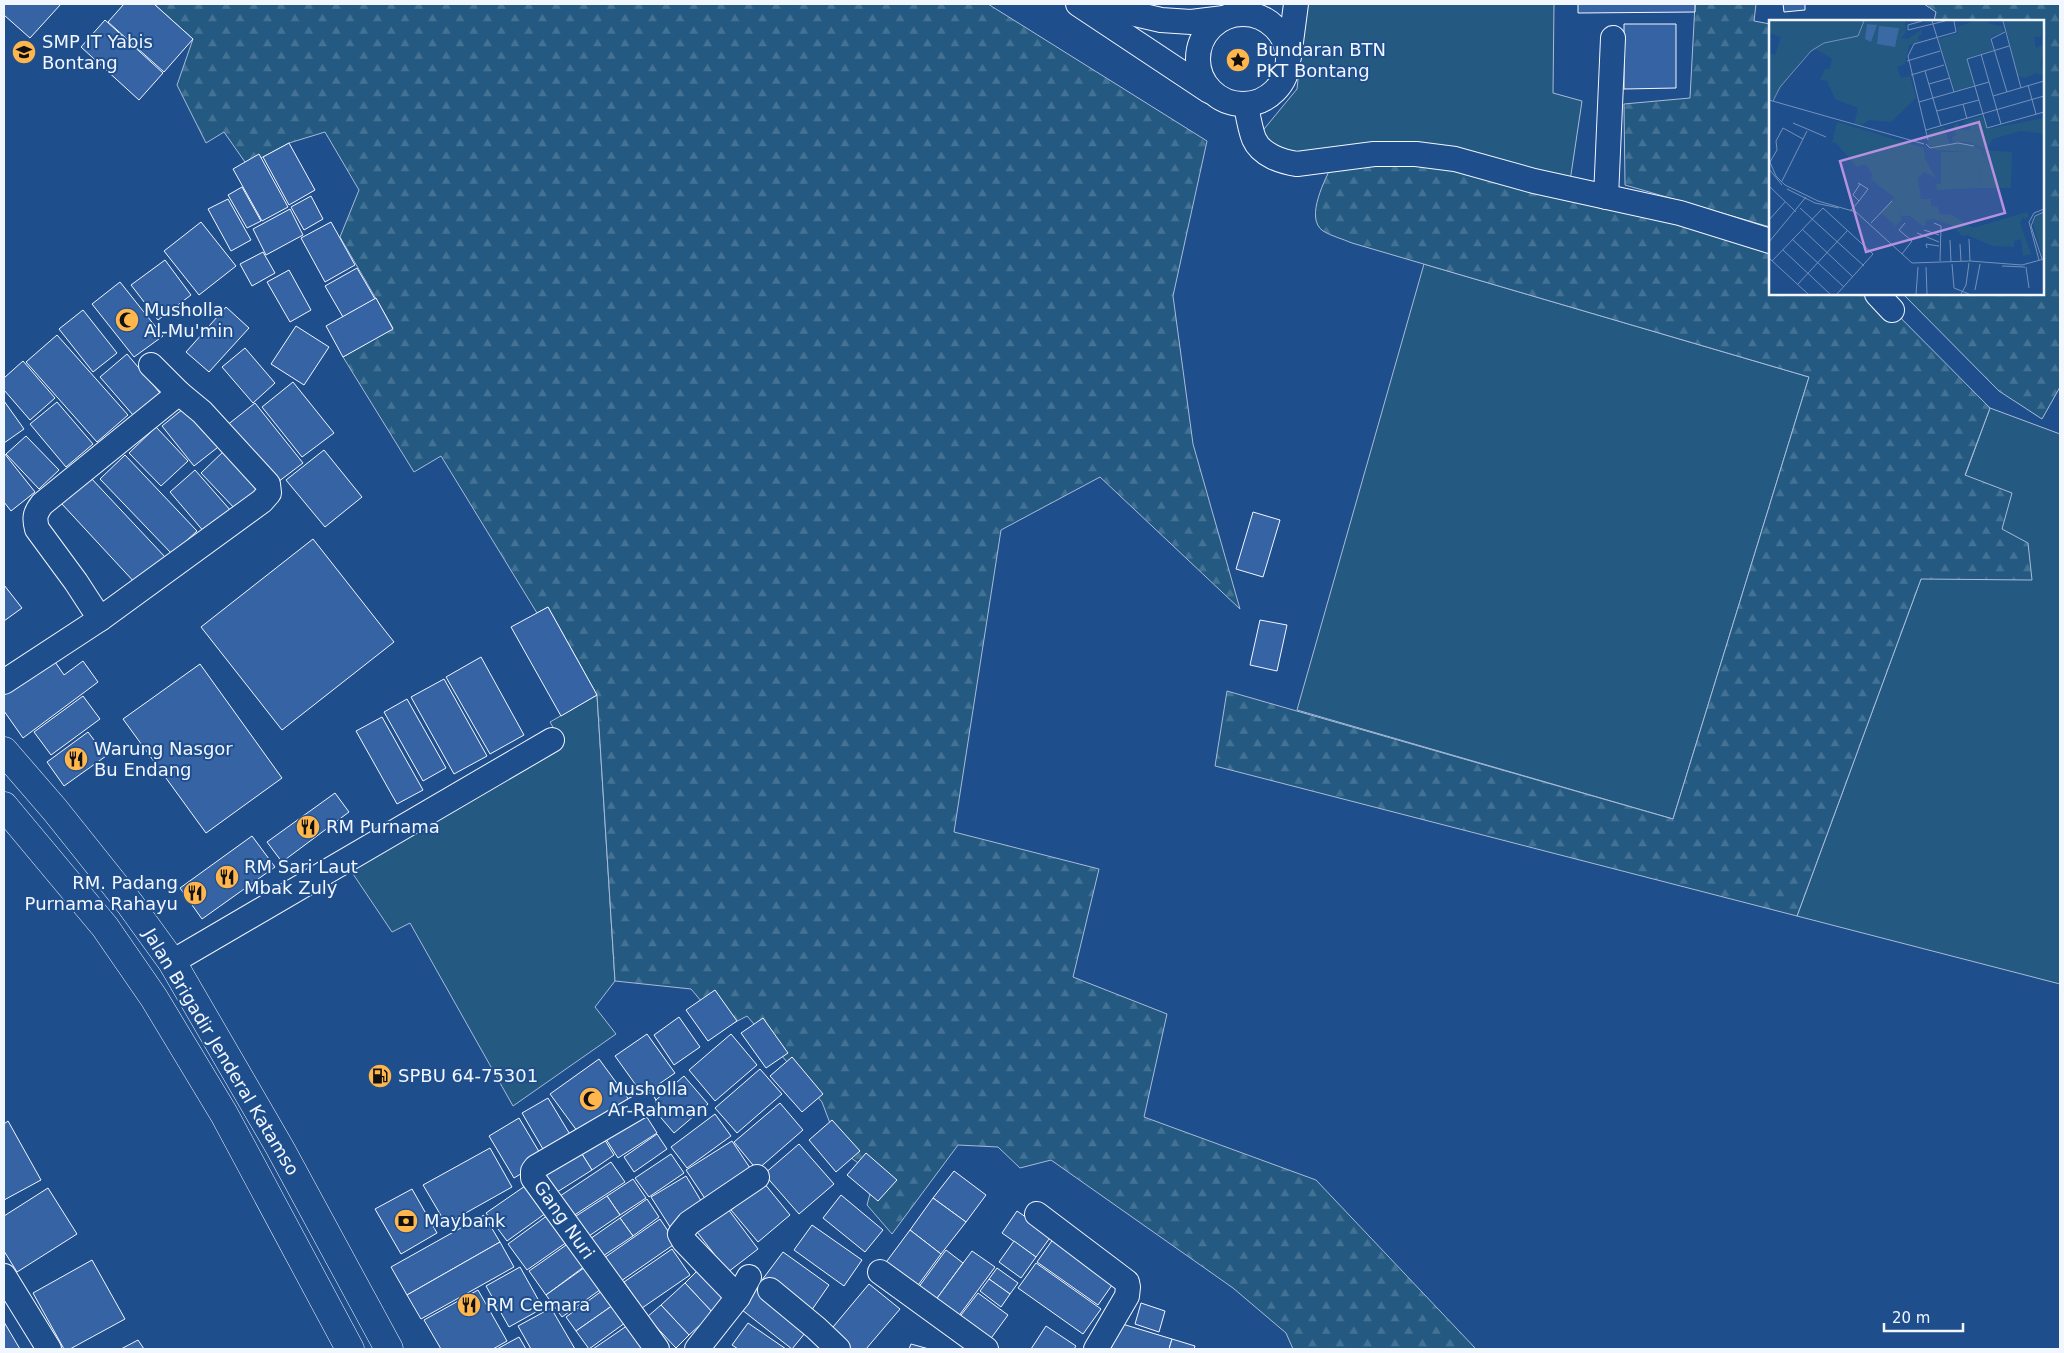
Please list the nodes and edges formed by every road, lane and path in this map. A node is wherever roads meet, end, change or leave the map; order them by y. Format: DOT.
graph roads {
  1 [pos="1078,4"];
  2 [pos="1092,4"];
  3 [pos="1296,4"];
  4 [pos="1237,12"];
  5 [pos="1613,38"];
  6 [pos="1289,57"];
  7 [pos="1213,93"];
  8 [pos="1246,105"];
  9 [pos="1606,197"];
  10 [pos="1769,241"];
  11 [pos="151,365"];
  12 [pos="178,393"];
  13 [pos="100,619"];
  14 [pos="4,682"];
  15 [pos="552,740"];
  16 [pos="4,752"];
  17 [pos="4,806"];
  18 [pos="55,810"];
  19 [pos="26,831"];
  20 [pos="93,858"];
  21 [pos="62,877"];
  22 [pos="172,962"];
  23 [pos="644,1104"];
  24 [pos="757,1177"];
  25 [pos="1037,1214"];
  26 [pos="880,1272"];
  27 [pos="4,1276"];
  28 [pos="770,1290"];
  29 [pos="49,1349"];
  30 [pos="350,1349"];
  31 [pos="389,1349"];
  32 [pos="657,1349"];
  33 [pos="697,1349"];
  34 [pos="838,1349"];
  35 [pos="986,1349"];
  36 [pos="1096,1349"];
  1 -- 7 [label="street"];
  2 -- 4 [label="street"];
  3 -- 6 [label="street"];
  4 -- 6 [label="street"];
  4 -- 7 [label="street"];
  5 -- 9 [label="street"];
  6 -- 8 [label="street"];
  7 -- 8 [label="street"];
  8 -- 9 [label="street"];
  9 -- 10 [label="street"];
  11 -- 12 [label="street"];
  12 -- 13 [label="street"];
  12 -- 13 [label="street"];
  13 -- 14 [label="street"];
  15 -- 22 [label="street"];
  16 -- 18 [label="main road, Jalan Brigadir Jenderal Katamso"];
  17 -- 19 [label="main road, Jalan Brigadir Jenderal Katamso"];
  18 -- 19 [label="main road"];
  18 -- 20 [label="main road, Jalan Brigadir Jenderal Katamso"];
  19 -- 21 [label="main road, Jalan Brigadir Jenderal Katamso"];
  20 -- 21 [label="main road"];
  20 -- 22 [label="main road, Jalan Brigadir Jenderal Katamso"];
  21 -- 30 [label="main road, Jalan Brigadir Jenderal Katamso"];
  22 -- 31 [label="main road, Jalan Brigadir Jenderal Katamso"];
  23 -- 32 [label="street, Gang Nuri"];
  24 -- 33 [label="street"];
  25 -- 36 [label="street"];
  26 -- 35 [label="street"];
  27 -- 29 [label="street"];
  28 -- 34 [label="street"];
}
